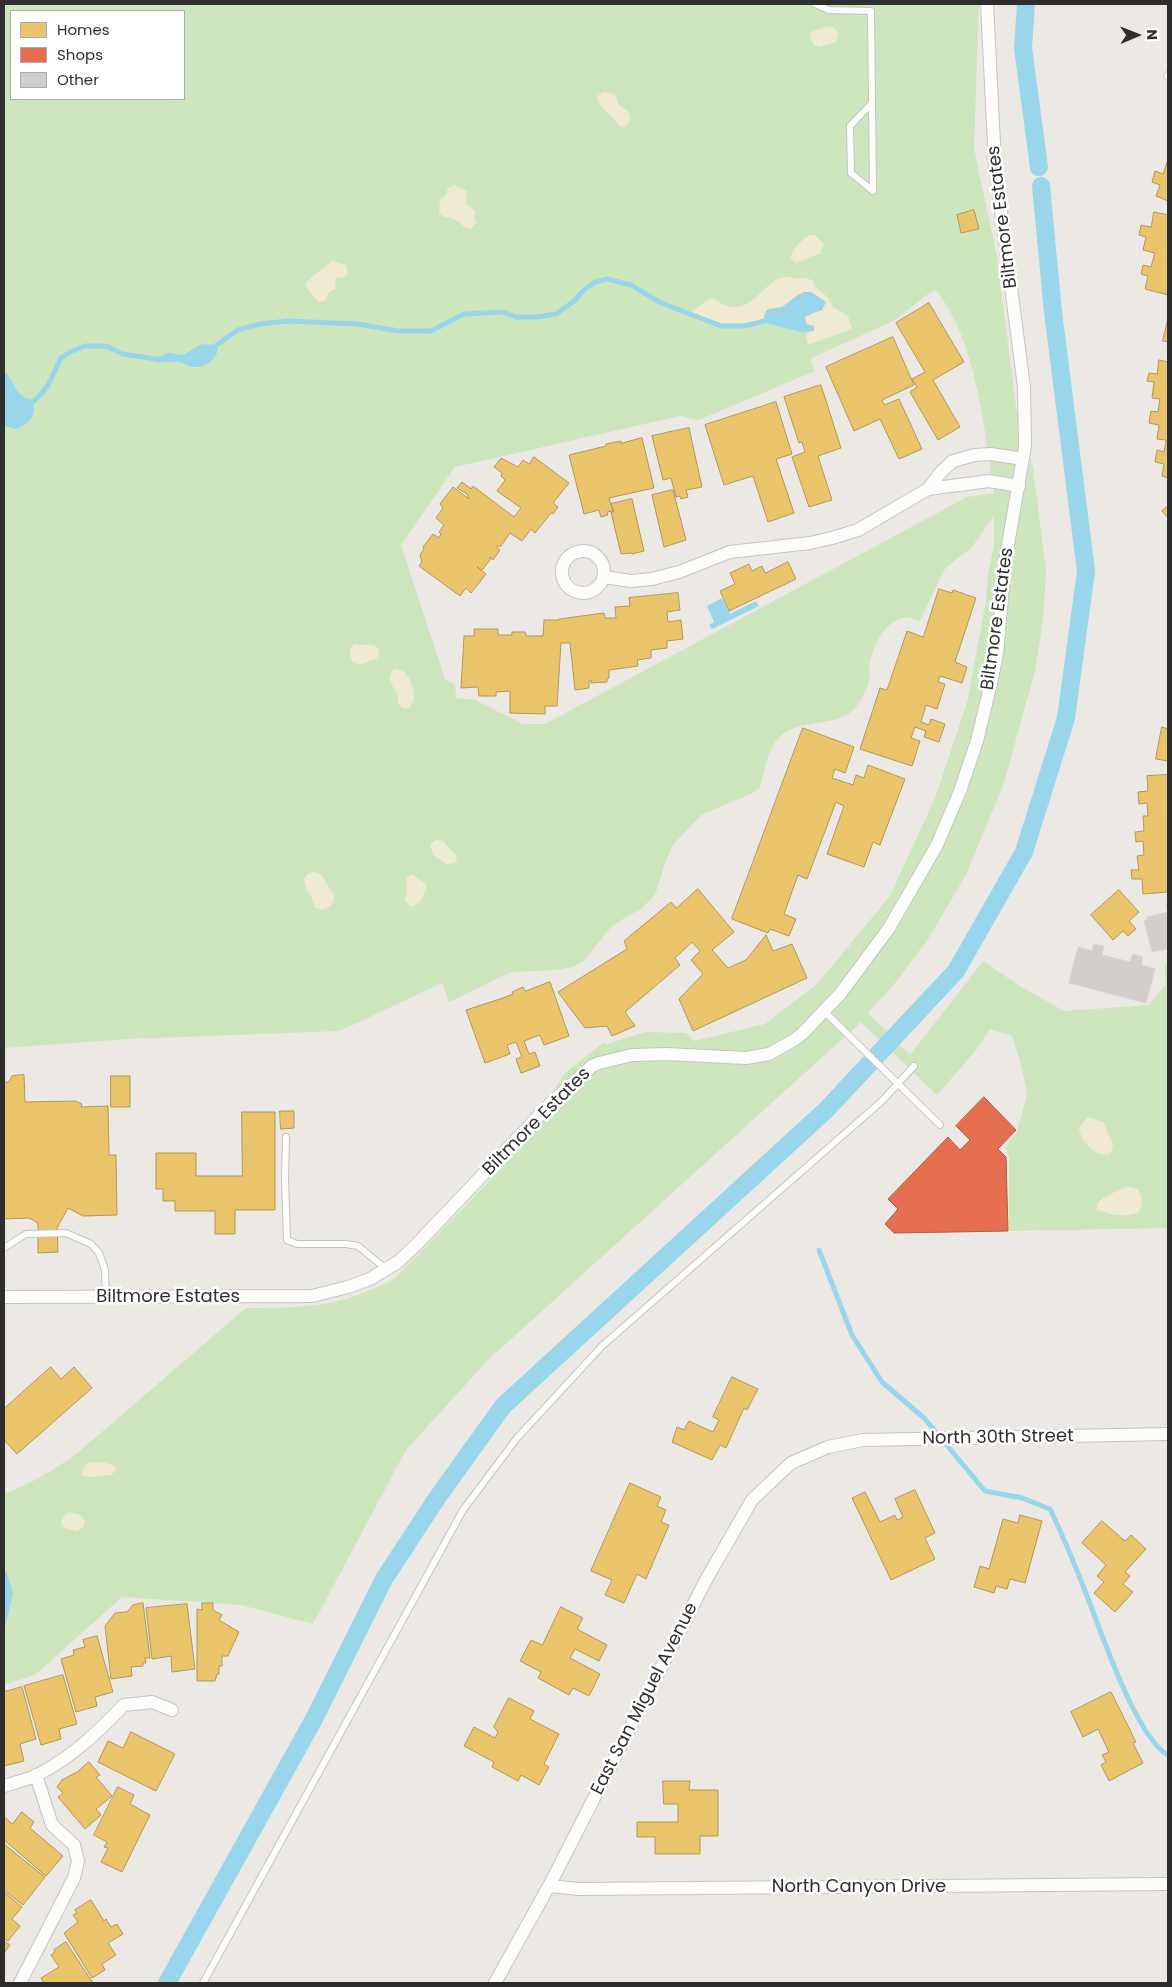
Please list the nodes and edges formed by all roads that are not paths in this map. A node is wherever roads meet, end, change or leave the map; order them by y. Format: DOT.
graph roads {
  1 [pos="815,4"];
  2 [pos="987,4"];
  3 [pos="872,103"];
  4 [pos="1023,459"];
  5 [pos="1020,486"];
  6 [pos="928,489"];
  7 [pos="604,577"];
  8 [pos="824,1011"];
  9 [pos="914,1066"];
  10 [pos="898,1083"];
  11 [pos="940,1125"];
  12 [pos="286,1137"];
  13 [pos="4,1248"];
  14 [pos="387,1270"];
  15 [pos="106,1297"];
  16 [pos="4,1298"];
  17 [pos="1168,1434"];
  18 [pos="828,1447"];
  19 [pos="172,1710"];
  20 [pos="36,1775"];
  21 [pos="4,1786"];
  22 [pos="1168,1884"];
  23 [pos="549,1886"];
  24 [pos="20,1983"];
  25 [pos="203,1983"];
  26 [pos="495,1983"];
  1 -- 3 [label="lane"];
  2 -- 4 [label="street, Biltmore Estates"];
  3 -- 3 [label="lane"];
  4 -- 5 [label="street, Biltmore Estates"];
  4 -- 6 [label="street"];
  5 -- 6 [label="street"];
  5 -- 8 [label="street, Biltmore Estates"];
  6 -- 7 [label="street"];
  8 -- 10 [label="lane"];
  8 -- 14 [label="street, Biltmore Estates"];
  9 -- 10 [label="lane"];
  10 -- 11 [label="lane"];
  10 -- 25 [label="lane"];
  12 -- 14 [label="lane"];
  13 -- 15 [label="lane"];
  14 -- 15 [label="street, Biltmore Estates"];
  15 -- 16 [label="street, Biltmore Estates"];
  17 -- 18 [label="street, North 30th Street"];
  18 -- 23 [label="street, East San Miguel Avenue"];
  19 -- 20 [label="street"];
  20 -- 21 [label="street"];
  20 -- 24 [label="street"];
  22 -- 23 [label="street, North Canyon Drive"];
  23 -- 26 [label="street, East San Miguel Avenue"];
}
